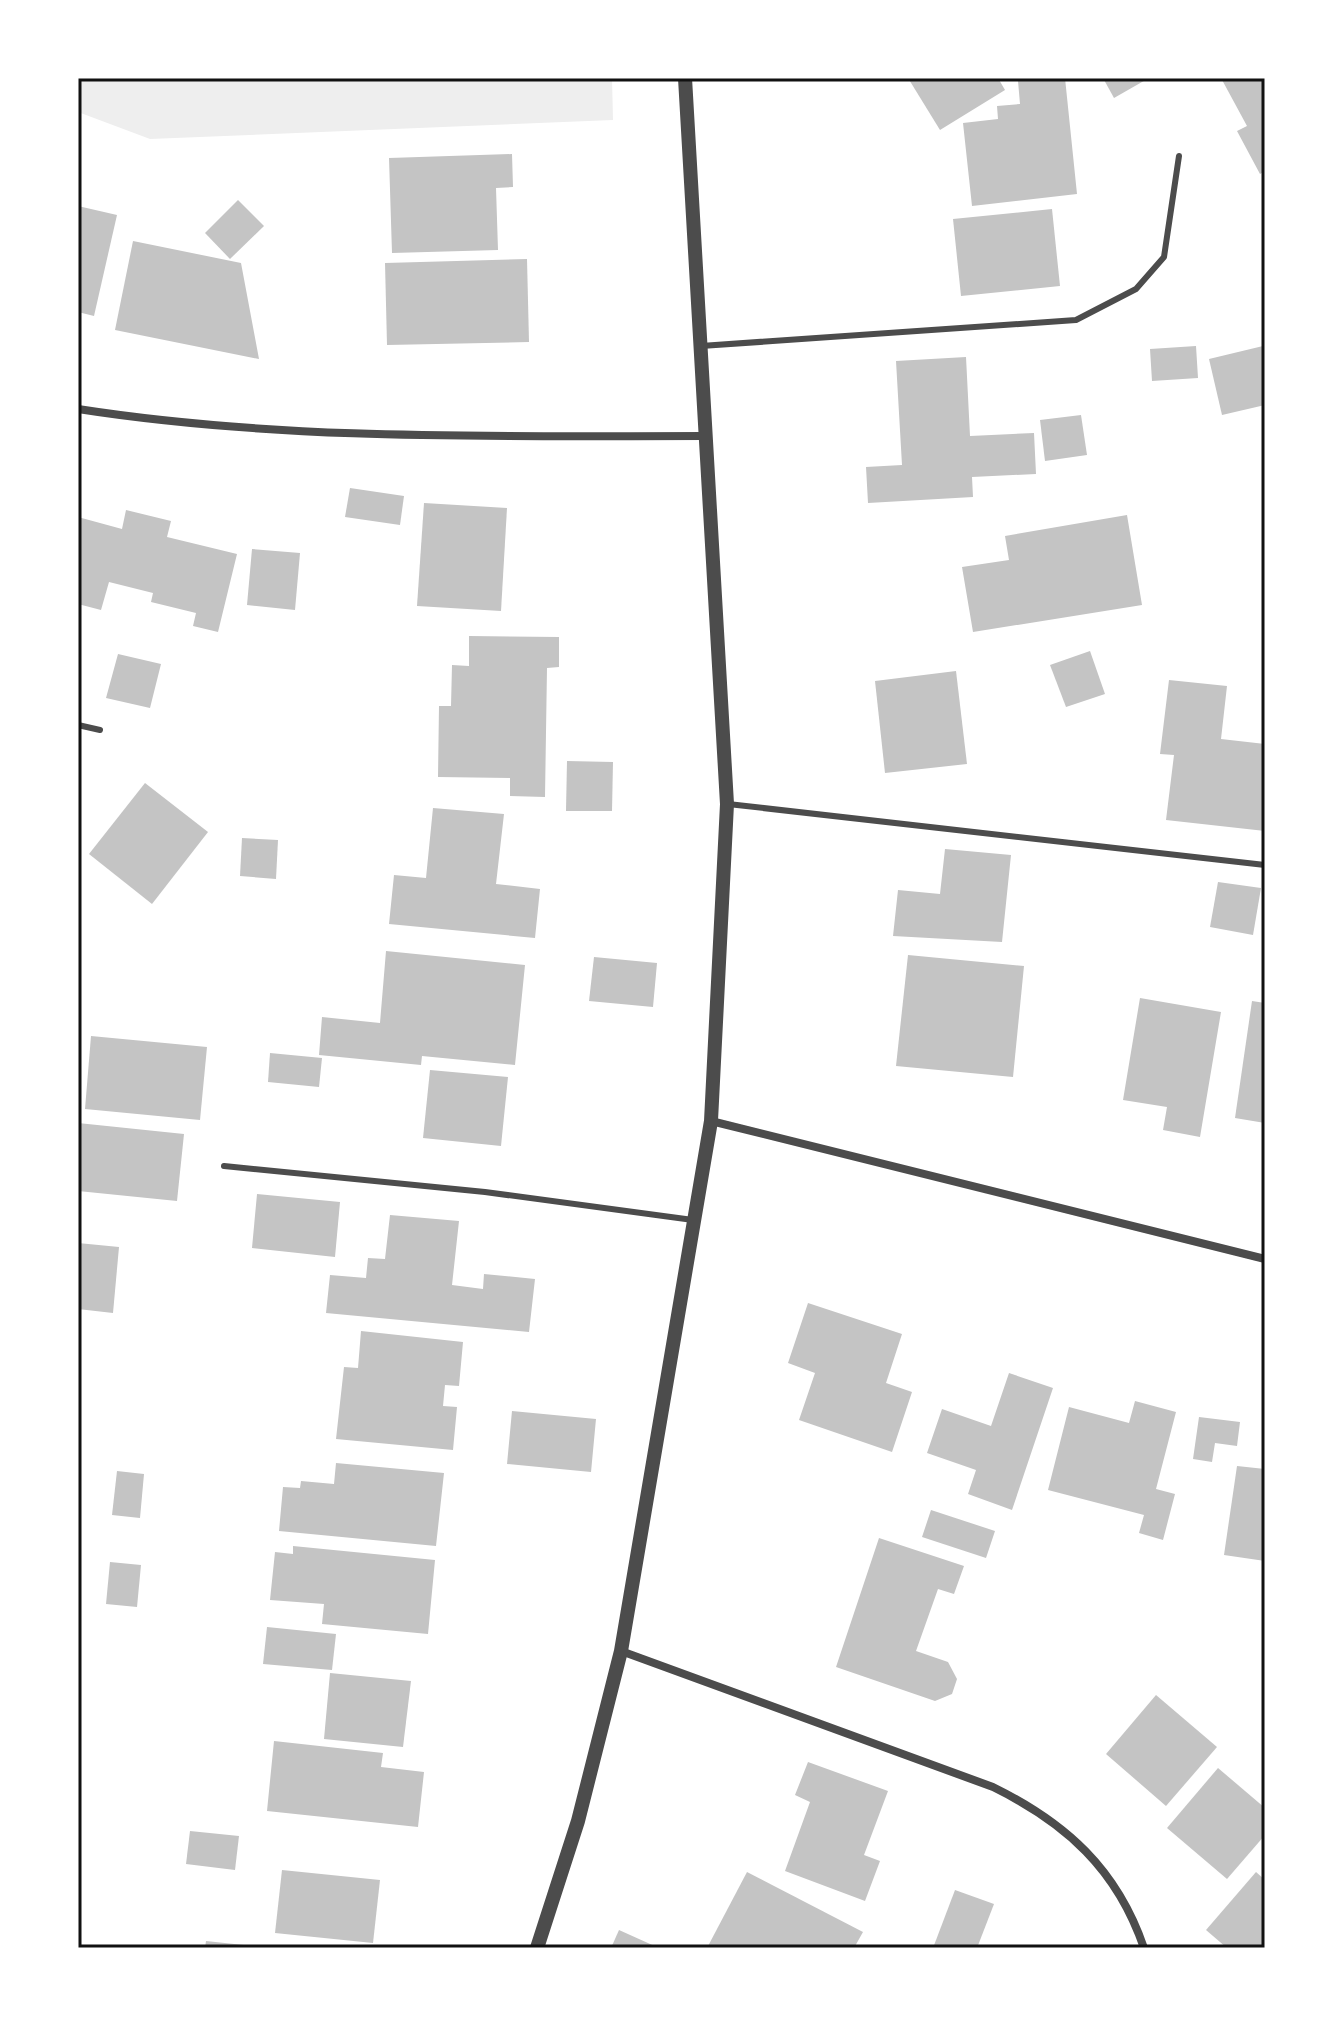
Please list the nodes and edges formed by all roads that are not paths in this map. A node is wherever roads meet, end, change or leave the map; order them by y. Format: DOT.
graph roads {
  1 [pos="685,78"];
  2 [pos="1179,156"];
  3 [pos="698,346"];
  4 [pos="78,409"];
  5 [pos="705,436"];
  6 [pos="78,725"];
  7 [pos="100,730"];
  8 [pos="727,804"];
  9 [pos="1265,865"];
  10 [pos="711,1121"];
  11 [pos="224,1166"];
  12 [pos="695,1220"];
  13 [pos="1265,1259"];
  14 [pos="621,1651"];
  15 [pos="537,1948"];
  16 [pos="1144,1948"];
  1 -- 3 [label="street"];
  2 -- 3 [label="lane"];
  3 -- 5 [label="street"];
  4 -- 5 [label="street"];
  5 -- 8 [label="street"];
  6 -- 7 [label="lane"];
  8 -- 9 [label="lane"];
  8 -- 10 [label="street"];
  10 -- 12 [label="street"];
  10 -- 13 [label="street"];
  11 -- 12 [label="lane"];
  12 -- 14 [label="street"];
  14 -- 15 [label="street"];
  14 -- 16 [label="street"];
}
